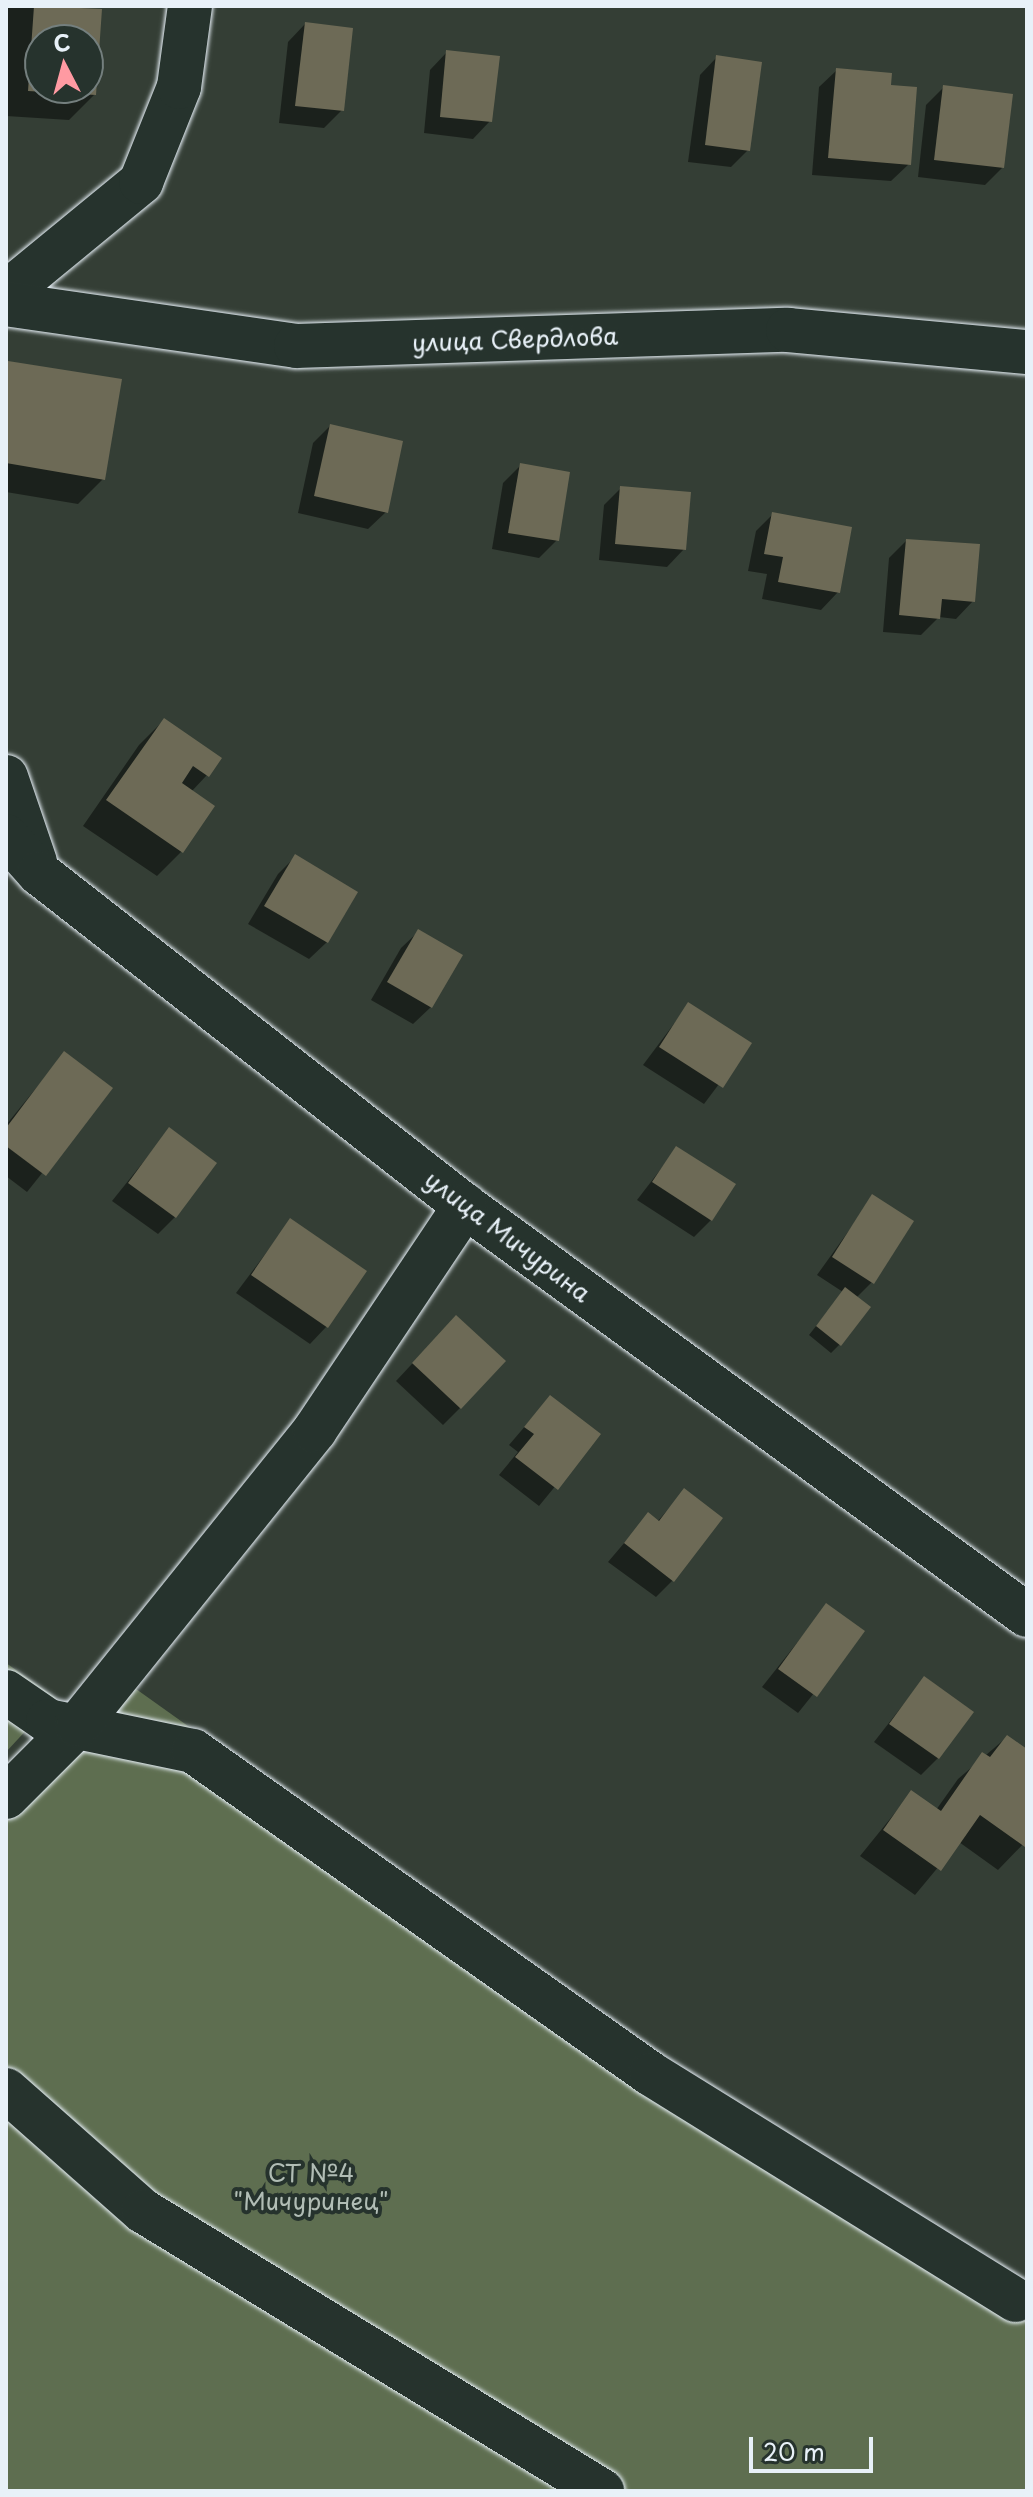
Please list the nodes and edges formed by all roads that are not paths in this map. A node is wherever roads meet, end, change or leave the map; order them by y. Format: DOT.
graph roads {
  1 [pos="190,6"];
  2 [pos="6,293"];
  3 [pos="6,304"];
  4 [pos="1027,352"];
  5 [pos="6,777"];
  6 [pos="6,836"];
  7 [pos="39,873"];
  8 [pos="465,1206"];
  9 [pos="1027,1615"];
  10 [pos="6,1692"];
  11 [pos="78,1725"];
  12 [pos="6,1797"];
  13 [pos="6,2090"];
  14 [pos="1016,2300"];
  15 [pos="602,2491"];
  1 -- 2 [label="street"];
  3 -- 4 [label="street, улица Свердлова"];
  5 -- 7 [label="street"];
  6 -- 7 [label="street, улица Мичурина"];
  7 -- 8 [label="street, улица Мичурина"];
  8 -- 9 [label="street, улица Мичурина"];
  8 -- 11 [label="street"];
  10 -- 11 [label="street"];
  11 -- 12 [label="street"];
  11 -- 14 [label="street"];
  13 -- 15 [label="street"];
}
